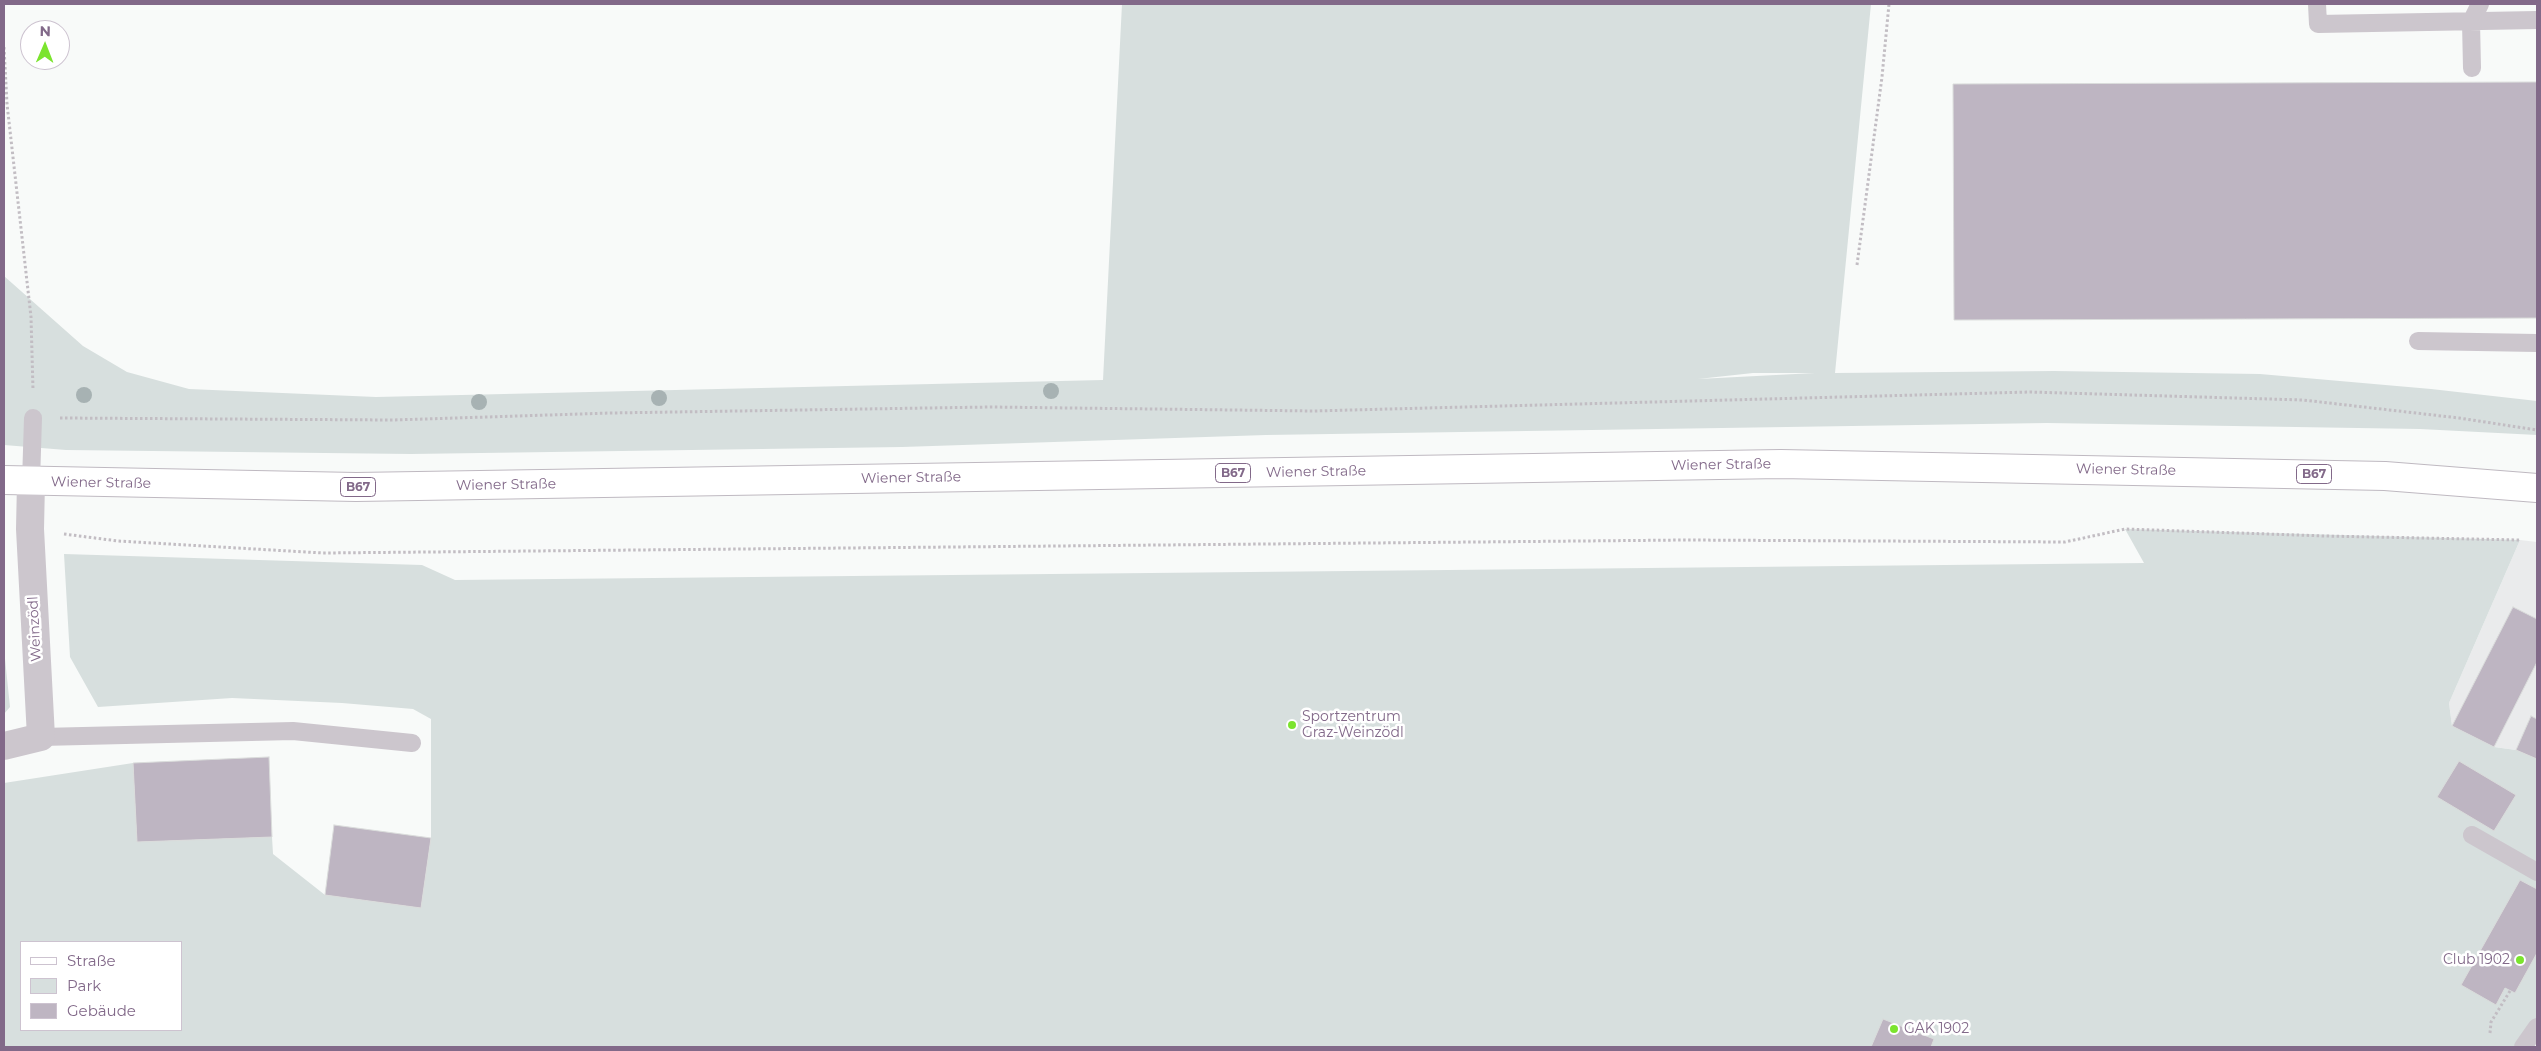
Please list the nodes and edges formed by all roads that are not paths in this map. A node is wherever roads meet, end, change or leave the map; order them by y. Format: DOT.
graph roads {
  1 [pos="2318,4"];
  2 [pos="2480,4"];
  3 [pos="2537,20"];
  4 [pos="2472,22"];
  5 [pos="2472,68"];
  6 [pos="2418,341"];
  7 [pos="2537,343"];
  8 [pos="32,418"];
  9 [pos="4,480"];
  10 [pos="31,482"];
  11 [pos="2537,488"];
  12 [pos="41,737"];
  13 [pos="412,743"];
  14 [pos="4,746"];
  15 [pos="2472,835"];
  16 [pos="2537,872"];
  17 [pos="2537,1027"];
  18 [pos="2523,1047"];
  1 -- 4 [label="lane"];
  2 -- 4 [label="lane"];
  3 -- 4 [label="lane"];
  4 -- 5 [label="lane"];
  6 -- 7 [label="lane"];
  8 -- 10 [label="lane"];
  9 -- 10 [label="main road, Wiener Straße / B67"];
  10 -- 11 [label="main road, Wiener Straße / B67"];
  10 -- 12 [label="street, Weinzödl"];
  12 -- 13 [label="lane"];
  12 -- 14 [label="street"];
  15 -- 16 [label="lane"];
  17 -- 18 [label="lane"];
}
